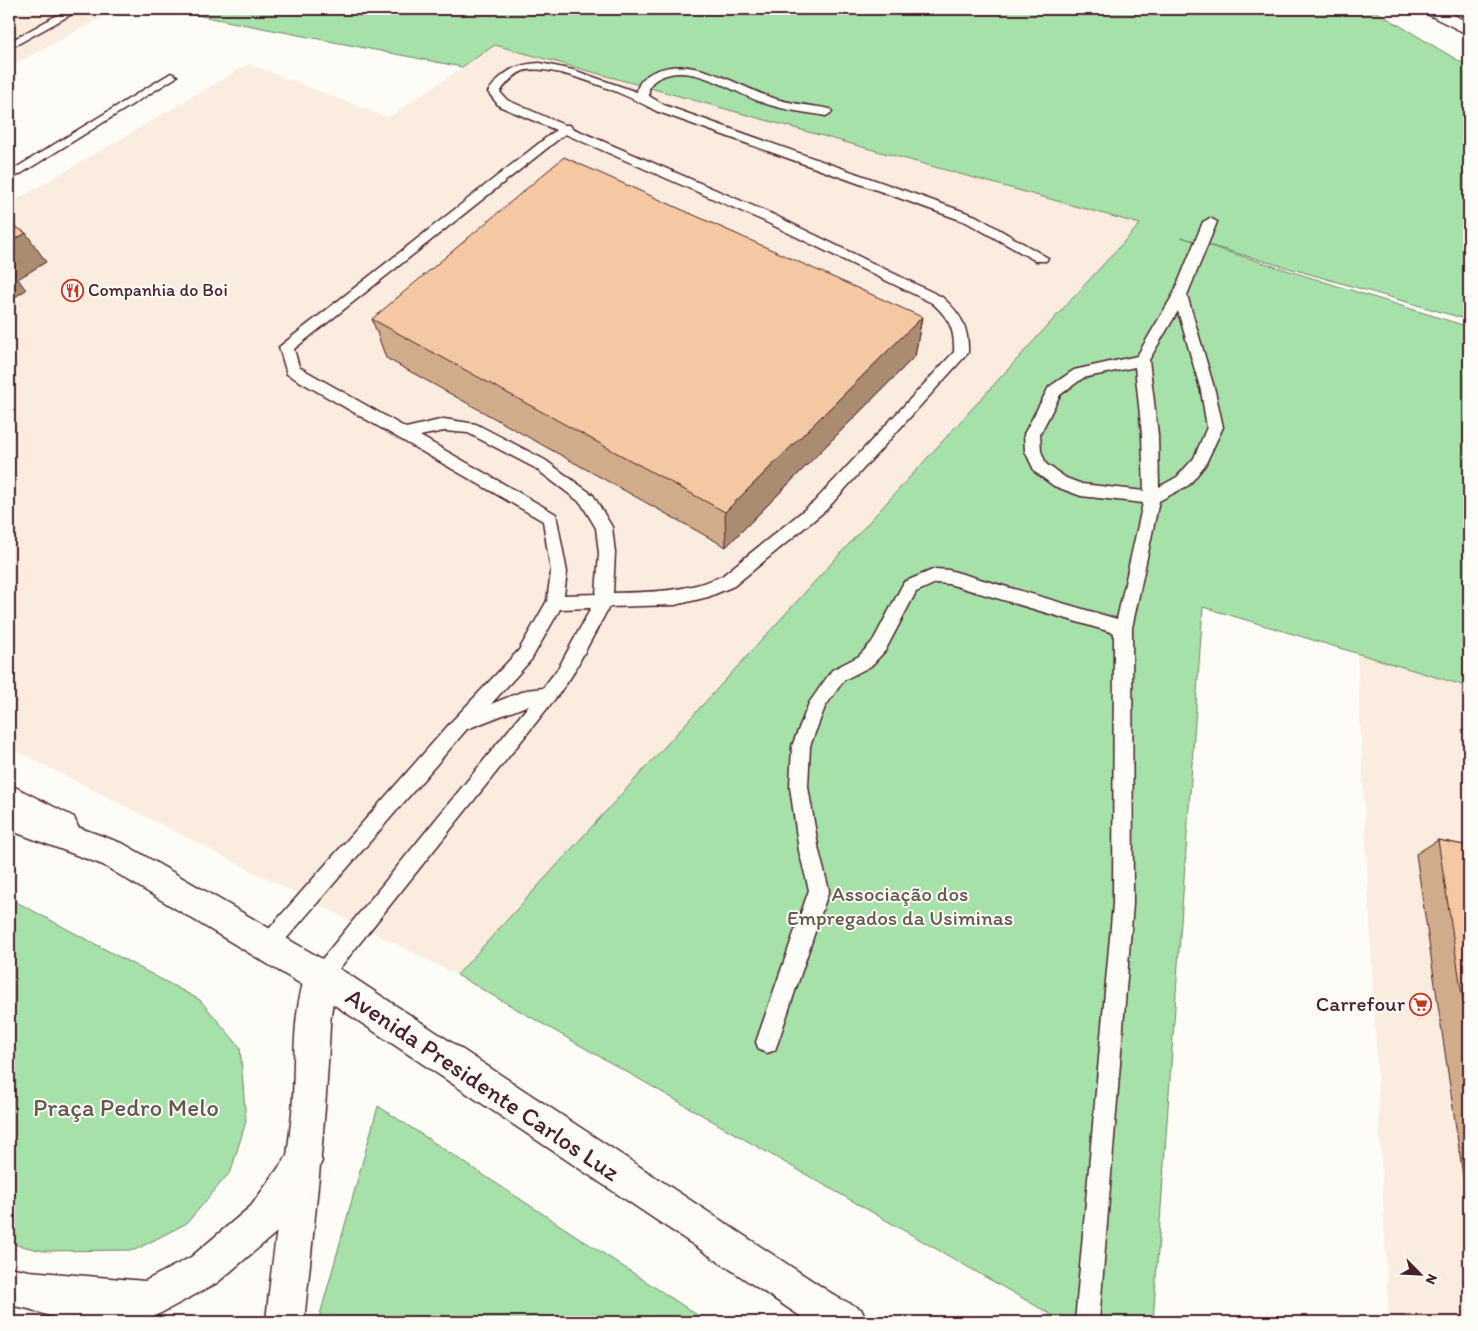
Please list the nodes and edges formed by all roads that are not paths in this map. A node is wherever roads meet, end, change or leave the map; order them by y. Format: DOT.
graph roads {
  1 [pos="76,9"];
  2 [pos="1431,9"];
  3 [pos="1469,30"];
  4 [pos="9,46"];
  5 [pos="171,76"];
  6 [pos="642,98"];
  7 [pos="826,112"];
  8 [pos="566,128"];
  9 [pos="9,177"];
  10 [pos="1210,222"];
  11 [pos="1041,258"];
  12 [pos="1180,295"];
  13 [pos="1142,360"];
  14 [pos="405,434"];
  15 [pos="1152,498"];
  16 [pos="604,600"];
  17 [pos="555,602"];
  18 [pos="1123,628"];
  19 [pos="548,695"];
  20 [pos="459,726"];
  21 [pos="9,798"];
  22 [pos="9,816"];
  23 [pos="113,854"];
  24 [pos="267,946"];
  25 [pos="320,977"];
  26 [pos="767,1042"];
  27 [pos="304,1161"];
  28 [pos="19,1288"];
  29 [pos="72,1322"];
  30 [pos="118,1322"];
  31 [pos="285,1322"];
  32 [pos="848,1322"];
  33 [pos="1087,1322"];
  1 -- 4 [label="lane"];
  2 -- 3 [label="main road"];
  5 -- 9 [label="lane"];
  6 -- 7 [label="lane"];
  6 -- 8 [label="lane"];
  6 -- 11 [label="lane"];
  8 -- 14 [label="lane"];
  8 -- 16 [label="lane"];
  10 -- 12 [label="lane"];
  12 -- 13 [label="lane"];
  12 -- 15 [label="lane"];
  13 -- 15 [label="lane"];
  13 -- 15 [label="lane"];
  14 -- 16 [label="lane"];
  14 -- 17 [label="lane"];
  15 -- 18 [label="lane"];
  16 -- 17 [label="lane"];
  16 -- 19 [label="lane"];
  17 -- 20 [label="lane"];
  18 -- 26 [label="lane"];
  18 -- 33 [label="lane"];
  19 -- 20 [label="lane"];
  19 -- 25 [label="lane"];
  20 -- 24 [label="lane"];
  21 -- 23 [label="main road, Avenida Presidente Carlos Luz"];
  22 -- 23 [label="main road, Avenida Presidente Carlos Luz"];
  23 -- 24 [label="main road, Avenida Presidente Carlos Luz"];
  24 -- 25 [label="main road, Avenida Presidente Carlos Luz"];
  25 -- 27 [label="main road"];
  25 -- 32 [label="main road, Avenida Presidente Carlos Luz"];
  27 -- 28 [label="main road"];
  27 -- 31 [label="main road"];
  28 -- 29 [label="main road"];
  28 -- 30 [label="main road"];
}
